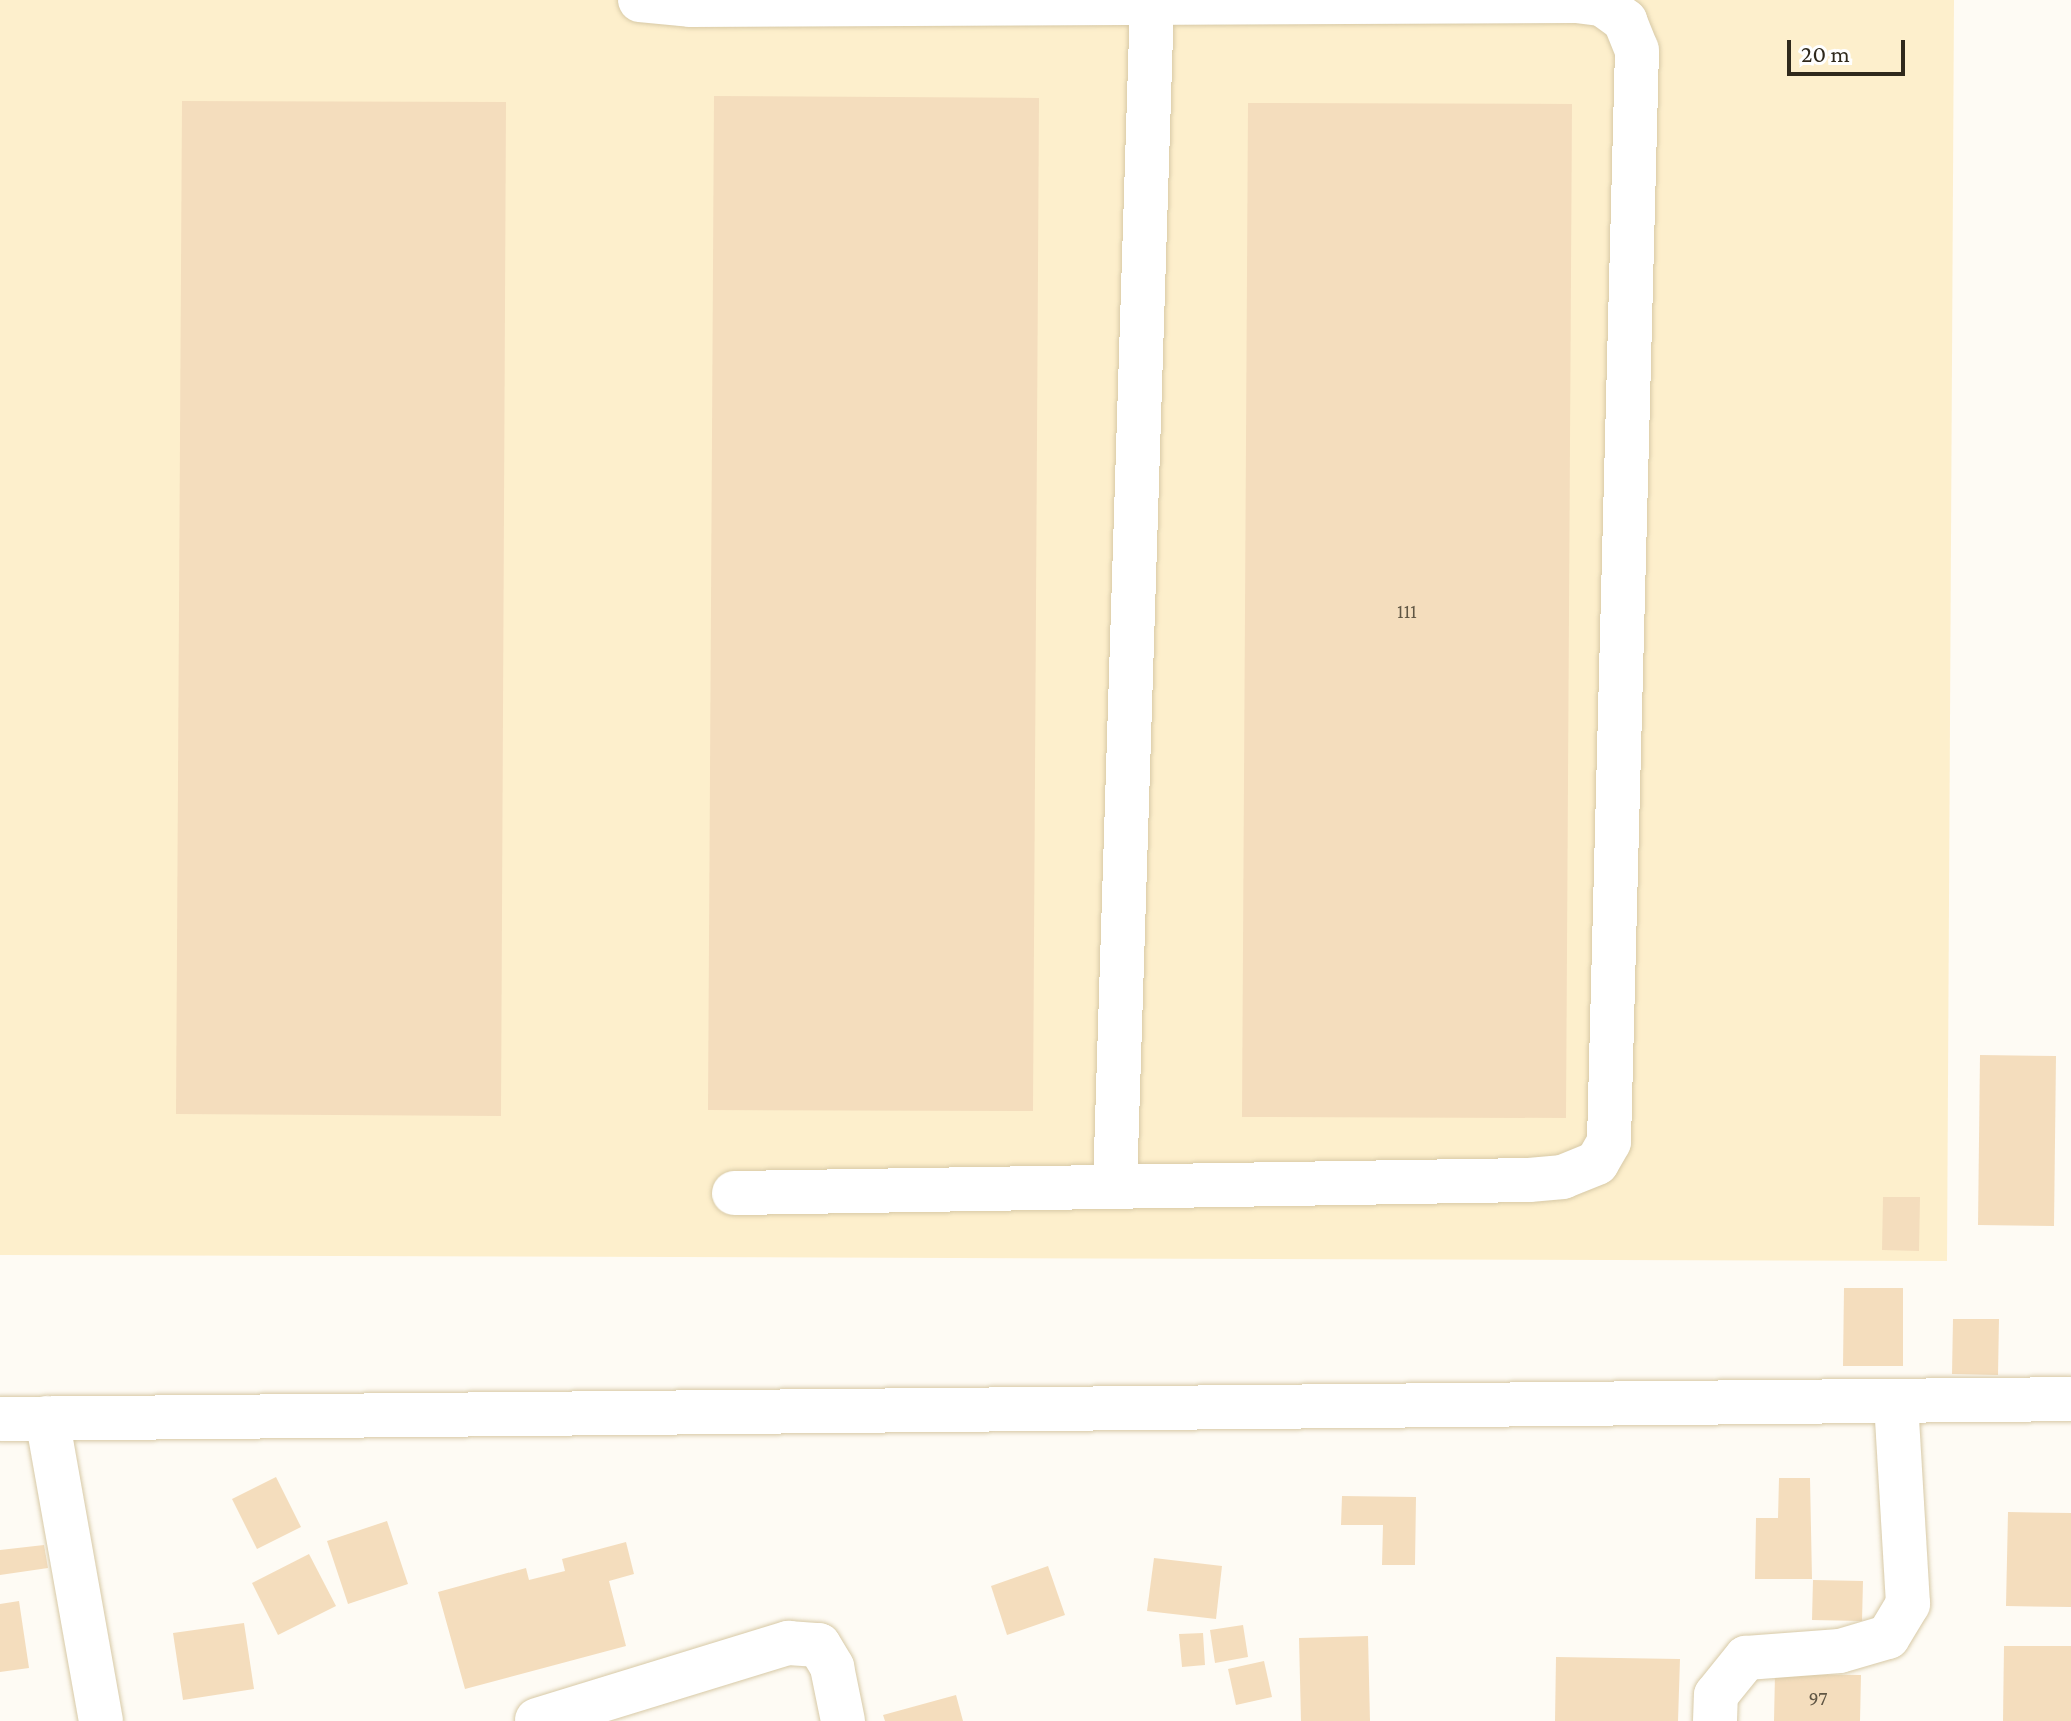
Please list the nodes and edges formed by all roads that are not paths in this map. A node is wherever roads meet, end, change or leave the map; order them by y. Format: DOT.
graph roads {
  1 [pos="640,0"];
  2 [pos="1152,3"];
  3 [pos="1115,1186"];
  4 [pos="734,1193"];
  5 [pos="2071,1399"];
  6 [pos="1896,1401"];
  7 [pos="47,1418"];
  8 [pos="0,1419"];
  9 [pos="537,1720"];
  10 [pos="101,1721"];
  11 [pos="843,1721"];
  12 [pos="1715,1721"];
  1 -- 2 [label="street"];
  2 -- 3 [label="street"];
  2 -- 3 [label="street"];
  3 -- 4 [label="street"];
  5 -- 6 [label="street"];
  6 -- 7 [label="street"];
  6 -- 12 [label="street"];
  7 -- 8 [label="street"];
  7 -- 10 [label="street"];
  9 -- 11 [label="street"];
}
